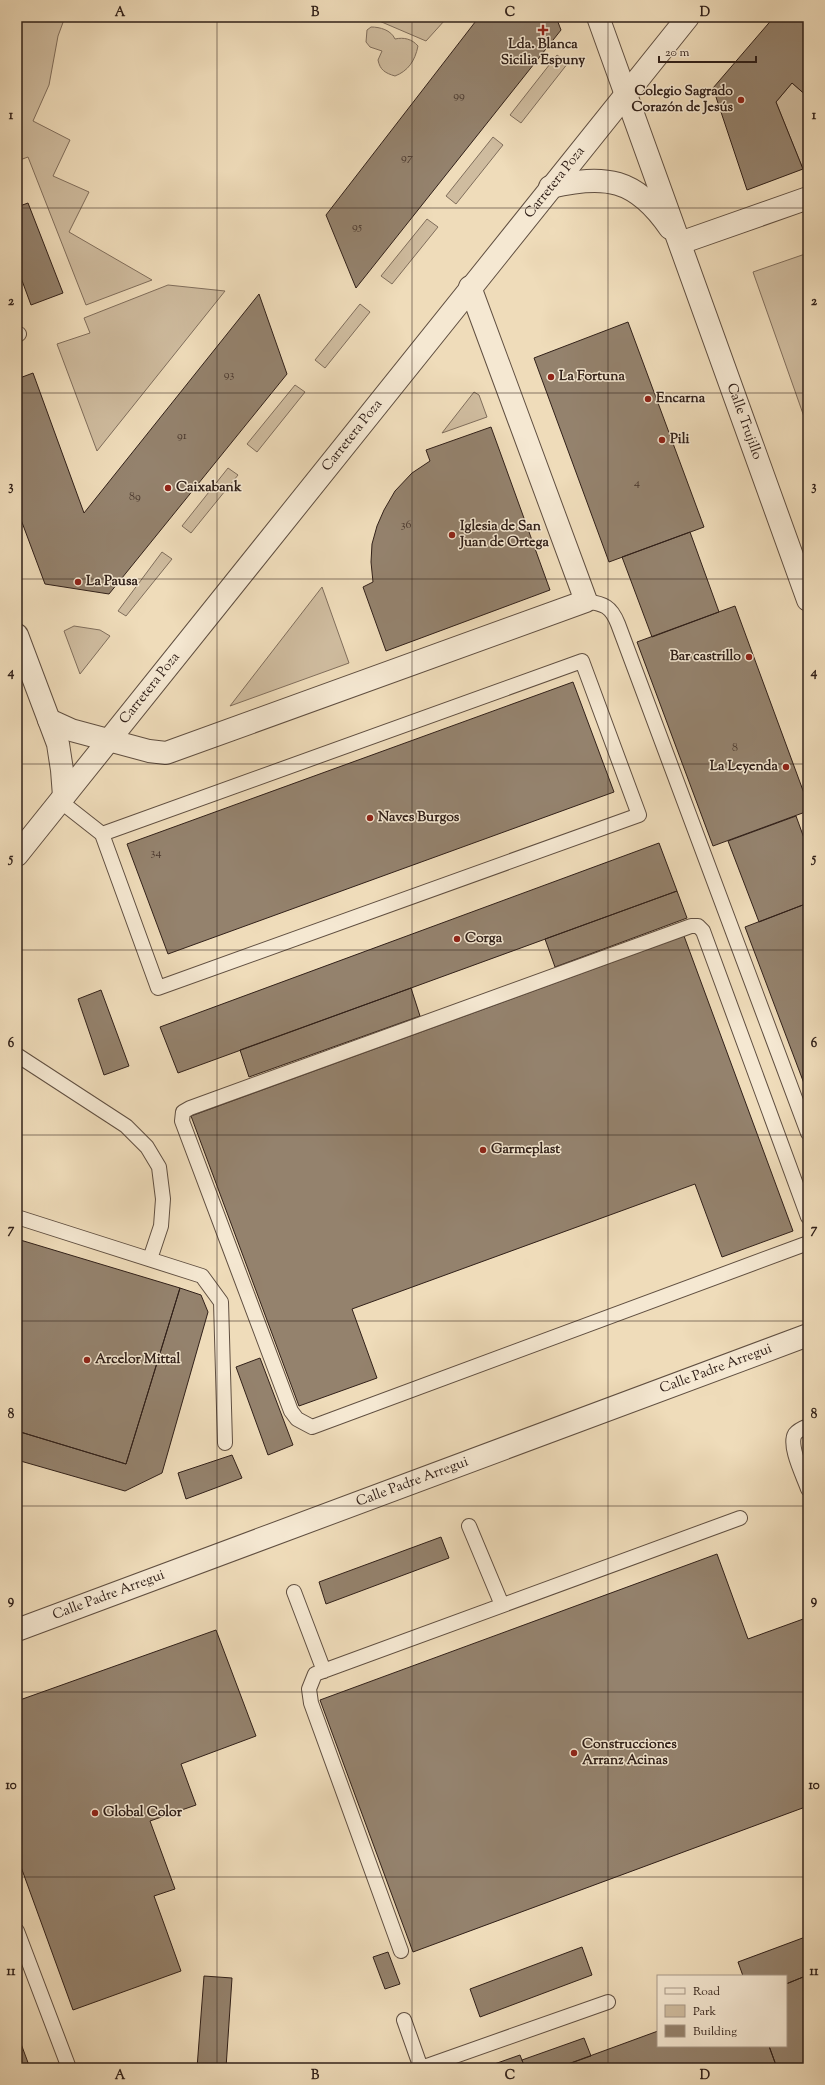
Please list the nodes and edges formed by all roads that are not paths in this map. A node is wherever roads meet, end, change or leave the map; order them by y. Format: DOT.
graph roads {
  1 [pos="598,17"];
  2 [pos="688,17"];
  3 [pos="626,93"];
  4 [pos="550,187"];
  5 [pos="808,198"];
  6 [pos="680,243"];
  7 [pos="470,288"];
  8 [pos="808,600"];
  9 [pos="586,601"];
  10 [pos="17,634"];
  11 [pos="49,720"];
  12 [pos="109,740"];
  13 [pos="62,799"];
  14 [pos="102,834"];
  15 [pos="17,855"];
  16 [pos="17,1055"];
  17 [pos="808,1133"];
  18 [pos="17,1217"];
  19 [pos="808,1217"];
  20 [pos="808,1243"];
  21 [pos="150,1259"];
  22 [pos="808,1335"];
  23 [pos="808,1426"];
  24 [pos="224,1443"];
  25 [pos="808,1488"];
  26 [pos="740,1518"];
  27 [pos="469,1526"];
  28 [pos="294,1592"];
  29 [pos="502,1605"];
  30 [pos="17,1630"];
  31 [pos="324,1671"];
  32 [pos="17,1931"];
  33 [pos="401,1951"];
  34 [pos="608,2002"];
  35 [pos="404,2020"];
  36 [pos="69,2068"];
  37 [pos="421,2068"];
  1 -- 3 [label="street, Calle Trujillo"];
  2 -- 3 [label="street, Carretera Poza"];
  3 -- 4 [label="street, Carretera Poza"];
  3 -- 6 [label="street, Calle Trujillo"];
  4 -- 6 [label="street, Calle Trujillo"];
  4 -- 7 [label="street, Carretera Poza"];
  5 -- 6 [label="street"];
  6 -- 8 [label="street, Calle Trujillo"];
  7 -- 9 [label="street"];
  7 -- 12 [label="street, Carretera Poza"];
  9 -- 12 [label="street"];
  9 -- 17 [label="lane"];
  10 -- 11 [label="street"];
  11 -- 12 [label="street"];
  11 -- 13 [label="street"];
  12 -- 13 [label="street, Carretera Poza"];
  13 -- 14 [label="lane"];
  13 -- 15 [label="street, Carretera Poza"];
  14 -- 14 [label="lane"];
  16 -- 21 [label="lane"];
  18 -- 21 [label="lane"];
  19 -- 20 [label="lane"];
  21 -- 24 [label="lane"];
  22 -- 30 [label="street, Calle Padre Arregui"];
  23 -- 25 [label="lane"];
  26 -- 29 [label="lane"];
  27 -- 29 [label="lane"];
  28 -- 31 [label="lane"];
  29 -- 31 [label="lane"];
  31 -- 33 [label="lane"];
  32 -- 36 [label="lane"];
  34 -- 37 [label="lane"];
  35 -- 37 [label="lane"];
}
